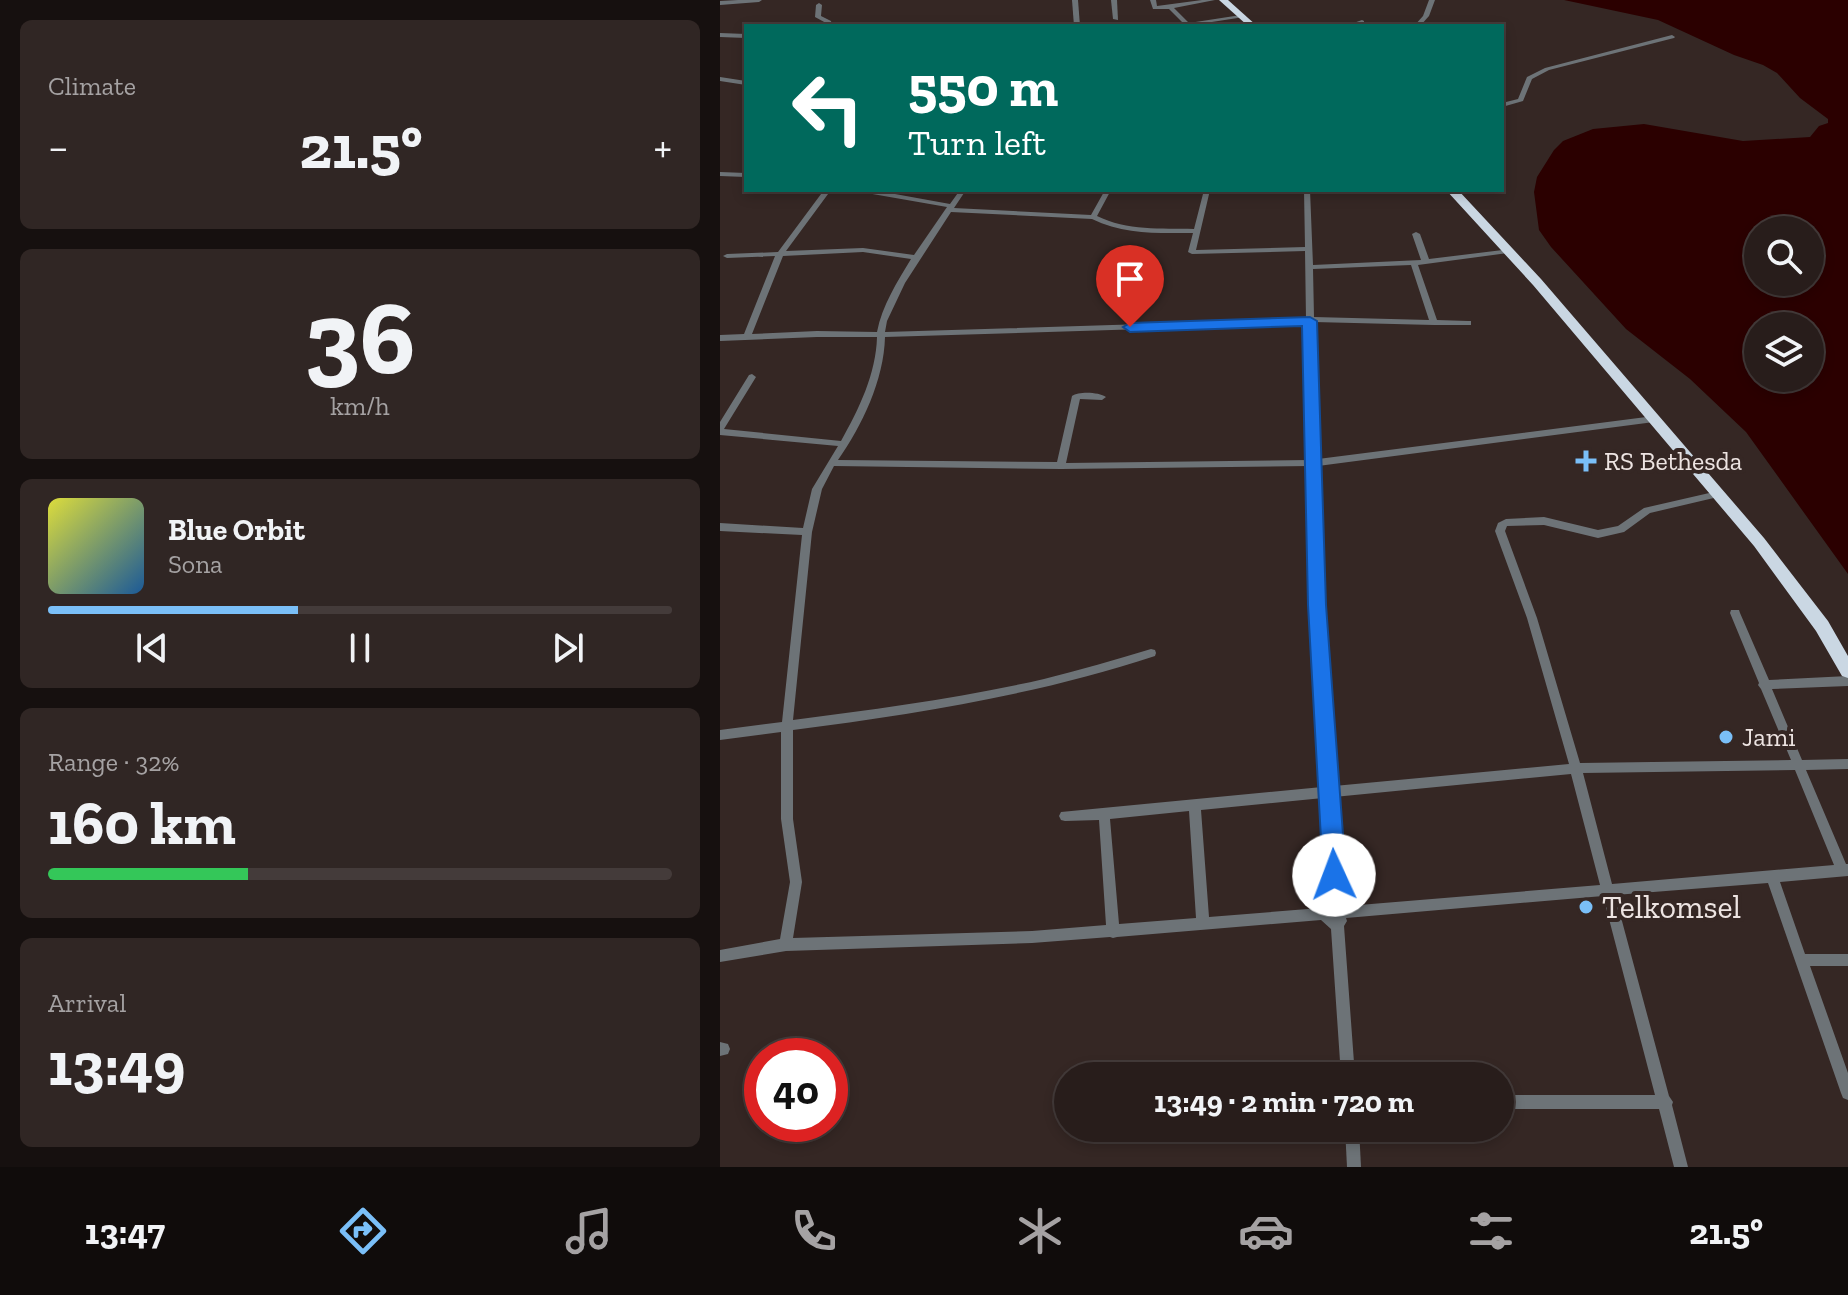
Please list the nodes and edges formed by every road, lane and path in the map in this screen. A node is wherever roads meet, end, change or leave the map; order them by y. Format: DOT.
graph roads {
  1 [pos="759,0"];
  2 [pos="1075,0"];
  3 [pos="1114,0"];
  4 [pos="1153,0"];
  5 [pos="1212,0"];
  6 [pos="1223,0"];
  7 [pos="1432,0"];
  8 [pos="720,3"];
  9 [pos="819,5"];
  10 [pos="1170,7"];
  11 [pos="1241,17"];
  12 [pos="1116,19"];
  13 [pos="1362,22"];
  14 [pos="829,24"];
  15 [pos="1077,24"];
  16 [pos="1186,24"];
  17 [pos="1194,24"];
  18 [pos="1250,24"];
  19 [pos="1355,24"];
  20 [pos="1419,24"];
  21 [pos="720,35"];
  22 [pos="744,36"];
  23 [pos="1672,37"];
  24 [pos="720,79"];
  25 [pos="744,83"];
  26 [pos="1504,104"];
  27 [pos="720,174"];
  28 [pos="744,175"];
  29 [pos="826,192"];
  30 [pos="871,192"];
  31 [pos="962,192"];
  32 [pos="1107,192"];
  33 [pos="1207,192"];
  34 [pos="1307,192"];
  35 [pos="1454,192"];
  36 [pos="950,208"];
  37 [pos="1093,217"];
  38 [pos="1198,231"];
  39 [pos="1416,234"];
  40 [pos="1308,249"];
  41 [pos="1508,251"];
  42 [pos="780,254"];
  43 [pos="727,256"];
  44 [pos="918,258"];
  45 [pos="1426,262"];
  46 [pos="1414,263"];
  47 [pos="1309,267"];
  48 [pos="1310,320"];
  49 [pos="1434,323"];
  50 [pos="1468,323"];
  51 [pos="881,335"];
  52 [pos="747,337"];
  53 [pos="720,338"];
  54 [pos="752,377"];
  55 [pos="1102,397"];
  56 [pos="1654,419"];
  57 [pos="720,430"];
  58 [pos="844,444"];
  59 [pos="831,463"];
  60 [pos="1313,463"];
  61 [pos="1061,466"];
  62 [pos="1718,494"];
  63 [pos="720,527"];
  64 [pos="807,532"];
  65 [pos="1735,613"];
  66 [pos="1151,653"];
  67 [pos="1848,671"];
  68 [pos="1848,681"];
  69 [pos="1763,685"];
  70 [pos="787,726"];
  71 [pos="720,735"];
  72 [pos="1796,764"];
  73 [pos="1848,764"];
  74 [pos="1576,768"];
  75 [pos="1331,793"];
  76 [pos="1195,806"];
  77 [pos="1104,814"];
  78 [pos="1065,816"];
  79 [pos="1845,871"];
  80 [pos="1772,877"];
  81 [pos="1609,890"];
  82 [pos="1339,912"];
  83 [pos="1203,924"];
  84 [pos="1113,932"];
  85 [pos="786,945"];
  86 [pos="720,956"];
  87 [pos="1801,960"];
  88 [pos="1848,960"];
  89 [pos="1347,1062"];
  90 [pos="1848,1093"];
  91 [pos="1514,1102"];
  92 [pos="1666,1102"];
  93 [pos="1353,1142"];
  94 [pos="1354,1167"];
  95 [pos="1681,1167"];
  1 -- 8 [label="street"];
  2 -- 15 [label="street"];
  3 -- 12 [label="street"];
  4 -- 10 [label="street"];
  5 -- 10 [label="street"];
  6 -- 11 [label="highway"];
  7 -- 20 [label="street"];
  9 -- 14 [label="street"];
  10 -- 16 [label="street"];
  11 -- 17 [label="street"];
  11 -- 18 [label="highway"];
  13 -- 19 [label="street"];
  21 -- 22 [label="street"];
  23 -- 26 [label="street"];
  24 -- 25 [label="street"];
  27 -- 28 [label="street"];
  29 -- 42 [label="street"];
  30 -- 36 [label="street"];
  31 -- 36 [label="street"];
  32 -- 37 [label="street"];
  33 -- 38 [label="street"];
  34 -- 40 [label="street"];
  35 -- 41 [label="highway"];
  36 -- 37 [label="street"];
  36 -- 44 [label="street"];
  37 -- 38 [label="street"];
  38 -- 40 [label="street"];
  39 -- 45 [label="street"];
  40 -- 47 [label="street"];
  41 -- 45 [label="street"];
  41 -- 56 [label="highway"];
  42 -- 43 [label="street"];
  42 -- 44 [label="street"];
  42 -- 52 [label="street"];
  44 -- 51 [label="street"];
  45 -- 46 [label="street"];
  46 -- 47 [label="street"];
  46 -- 49 [label="street"];
  47 -- 48 [label="street"];
  48 -- 49 [label="street"];
  48 -- 51 [label="street"];
  48 -- 60 [label="street"];
  49 -- 50 [label="street"];
  51 -- 52 [label="street"];
  51 -- 58 [label="street"];
  52 -- 53 [label="street"];
  54 -- 57 [label="street"];
  55 -- 61 [label="street"];
  56 -- 60 [label="street"];
  56 -- 62 [label="highway"];
  57 -- 58 [label="street"];
  58 -- 59 [label="street"];
  59 -- 61 [label="street"];
  59 -- 64 [label="street"];
  60 -- 61 [label="street"];
  60 -- 75 [label="street"];
  62 -- 67 [label="highway"];
  62 -- 74 [label="street"];
  63 -- 64 [label="street"];
  64 -- 70 [label="street"];
  65 -- 69 [label="street"];
  66 -- 70 [label="street"];
  68 -- 69 [label="street"];
  69 -- 72 [label="street"];
  70 -- 71 [label="street"];
  70 -- 85 [label="street"];
  72 -- 73 [label="street"];
  72 -- 74 [label="street"];
  72 -- 79 [label="street"];
  74 -- 75 [label="street"];
  74 -- 81 [label="street"];
  75 -- 76 [label="street"];
  75 -- 82 [label="street"];
  76 -- 77 [label="street"];
  76 -- 83 [label="street"];
  77 -- 78 [label="street"];
  77 -- 84 [label="street"];
  79 -- 80 [label="street"];
  80 -- 81 [label="street"];
  80 -- 87 [label="street"];
  81 -- 82 [label="street"];
  81 -- 92 [label="street"];
  82 -- 83 [label="street"];
  82 -- 89 [label="street"];
  83 -- 84 [label="street"];
  84 -- 85 [label="street"];
  85 -- 86 [label="street"];
  87 -- 88 [label="street"];
  87 -- 90 [label="street"];
  91 -- 92 [label="street"];
  92 -- 95 [label="street"];
  93 -- 94 [label="street"];
}
